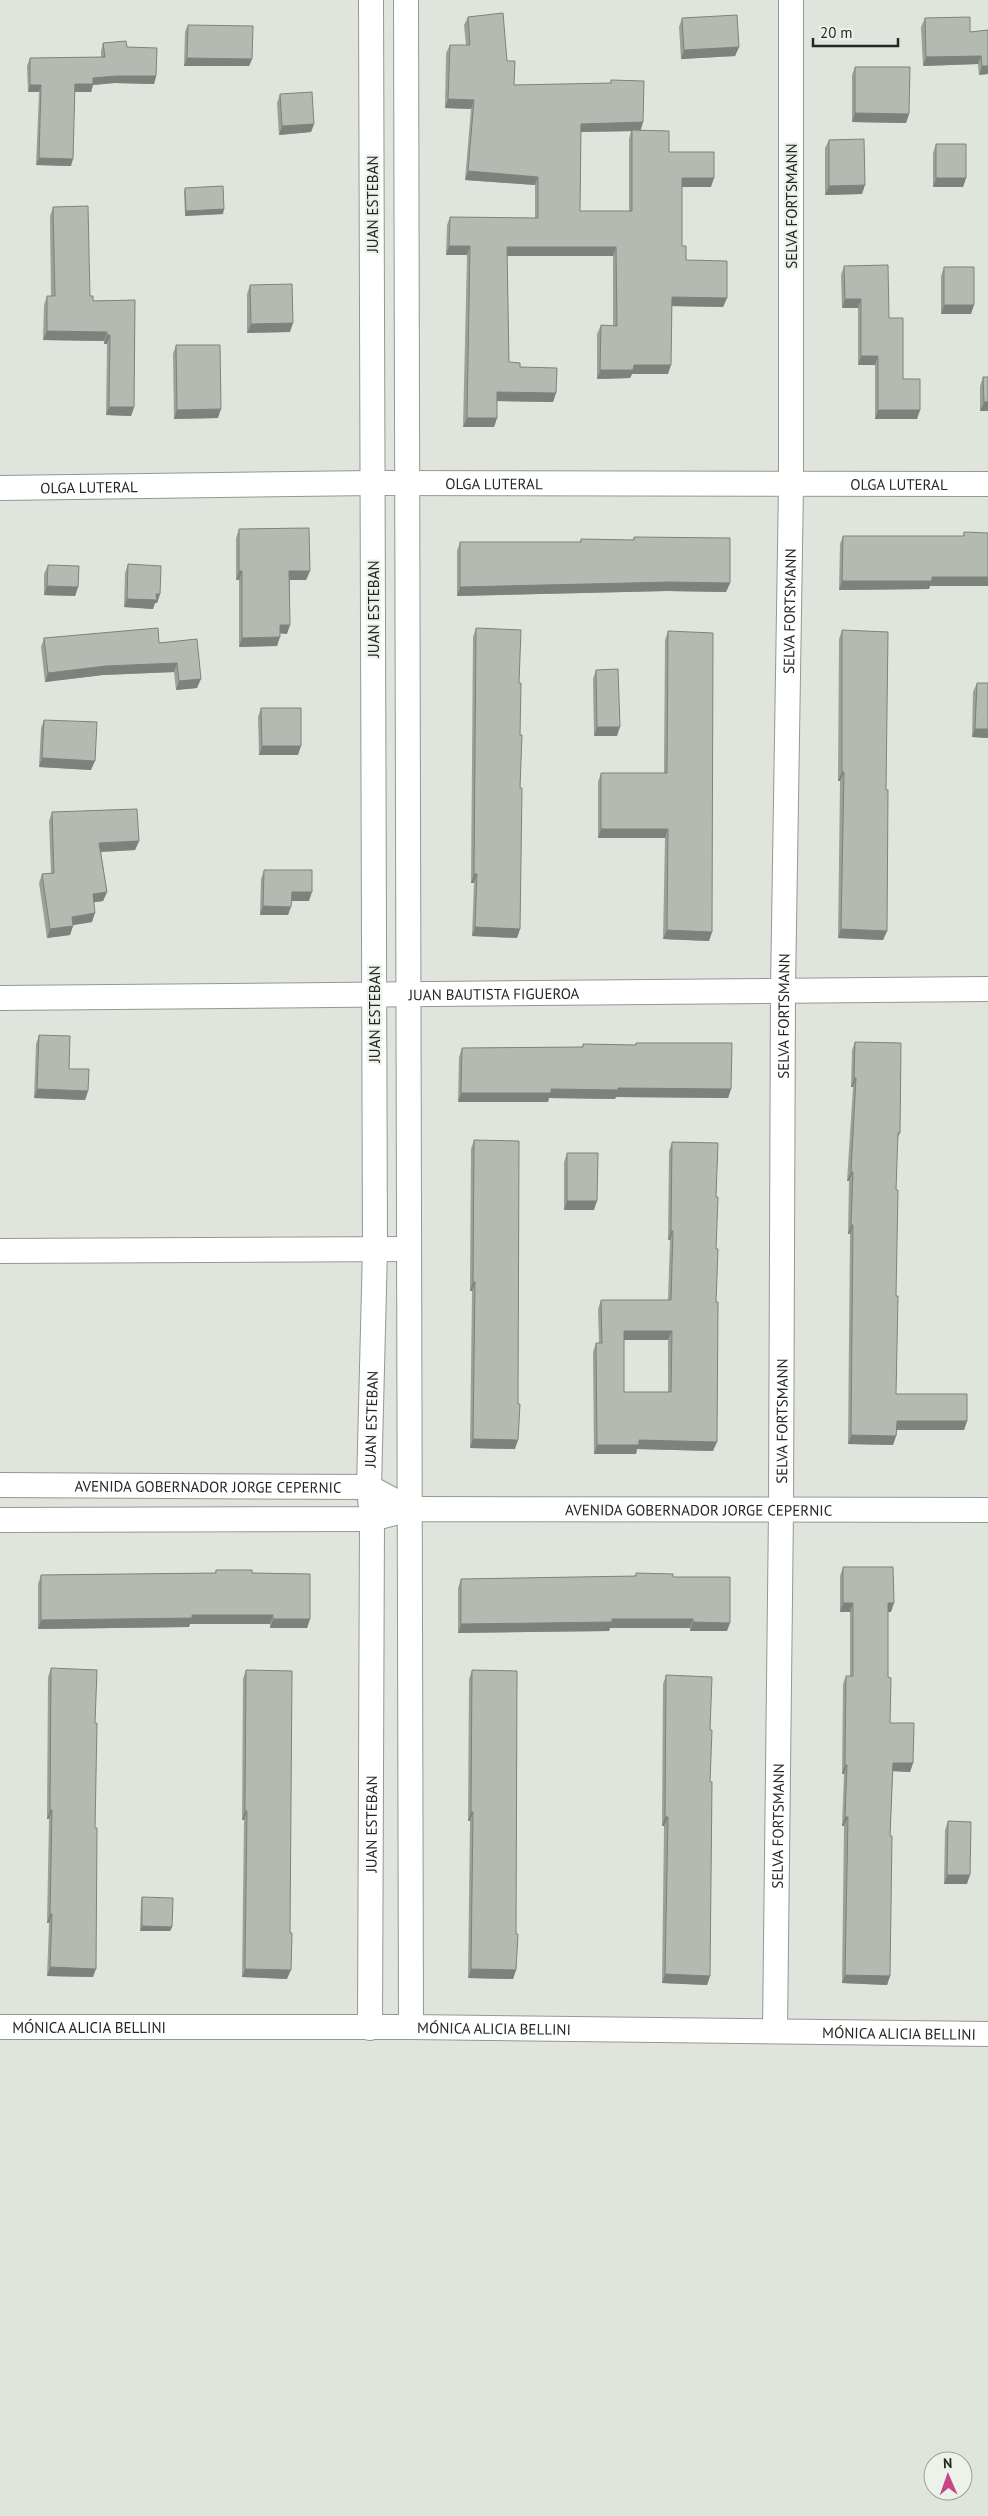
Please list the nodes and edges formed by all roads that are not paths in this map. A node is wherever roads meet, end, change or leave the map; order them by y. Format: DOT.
graph roads {
  1 [pos="372,0"];
  2 [pos="406,0"];
  3 [pos="791,0"];
  4 [pos="373,482"];
  5 [pos="407,483"];
  6 [pos="988,484"];
  7 [pos="791,485"];
  8 [pos="0,488"];
  9 [pos="783,989"];
  10 [pos="988,989"];
  11 [pos="408,993"];
  12 [pos="374,994"];
  13 [pos="0,998"];
  14 [pos="375,1249"];
  15 [pos="409,1249"];
  16 [pos="0,1251"];
  17 [pos="0,1486"];
  18 [pos="369,1487"];
  19 [pos="410,1509"];
  20 [pos="781,1510"];
  21 [pos="988,1510"];
  22 [pos="372,1519"];
  23 [pos="0,1520"];
  24 [pos="0,2027"];
  25 [pos="411,2027"];
  26 [pos="370,2028"];
  27 [pos="775,2032"];
  28 [pos="988,2034"];
  1 -- 4 [label="street, JUAN ESTEBAN"];
  2 -- 5 [label="street"];
  3 -- 7 [label="street, SELVA FORTSMANN"];
  4 -- 5 [label="street, OLGA LUTERAL"];
  4 -- 8 [label="street, OLGA LUTERAL"];
  4 -- 12 [label="street, JUAN ESTEBAN"];
  5 -- 7 [label="street, OLGA LUTERAL"];
  5 -- 11 [label="street"];
  6 -- 7 [label="street, OLGA LUTERAL"];
  7 -- 9 [label="street, SELVA FORTSMANN"];
  9 -- 10 [label="street, JUAN BAUTISTA FIGUEROA"];
  9 -- 11 [label="street, JUAN BAUTISTA FIGUEROA"];
  9 -- 20 [label="street, SELVA FORTSMANN"];
  11 -- 12 [label="street, JUAN BAUTISTA FIGUEROA"];
  11 -- 15 [label="street"];
  12 -- 13 [label="street, JUAN BAUTISTA FIGUEROA"];
  12 -- 14 [label="street, JUAN ESTEBAN"];
  14 -- 15 [label="street"];
  14 -- 16 [label="street"];
  14 -- 18 [label="street, JUAN ESTEBAN"];
  15 -- 19 [label="street"];
  17 -- 18 [label="street, AVENIDA GOBERNADOR JORGE CEPERNIC"];
  18 -- 19 [label="street, AVENIDA GOBERNADOR JORGE CEPERNIC"];
  18 -- 22 [label="street, JUAN ESTEBAN"];
  19 -- 20 [label="street, AVENIDA GOBERNADOR JORGE CEPERNIC"];
  19 -- 22 [label="street, AVENIDA GOBERNADOR JORGE CEPERNIC"];
  19 -- 25 [label="street"];
  20 -- 21 [label="street, AVENIDA GOBERNADOR JORGE CEPERNIC"];
  20 -- 27 [label="street, SELVA FORTSMANN"];
  22 -- 23 [label="street, AVENIDA GOBERNADOR JORGE CEPERNIC"];
  22 -- 26 [label="street, JUAN ESTEBAN"];
  24 -- 26 [label="street, MÓNICA ALICIA BELLINI"];
  25 -- 26 [label="street, MÓNICA ALICIA BELLINI"];
  25 -- 27 [label="street, MÓNICA ALICIA BELLINI"];
  27 -- 28 [label="street, MÓNICA ALICIA BELLINI"];
}
